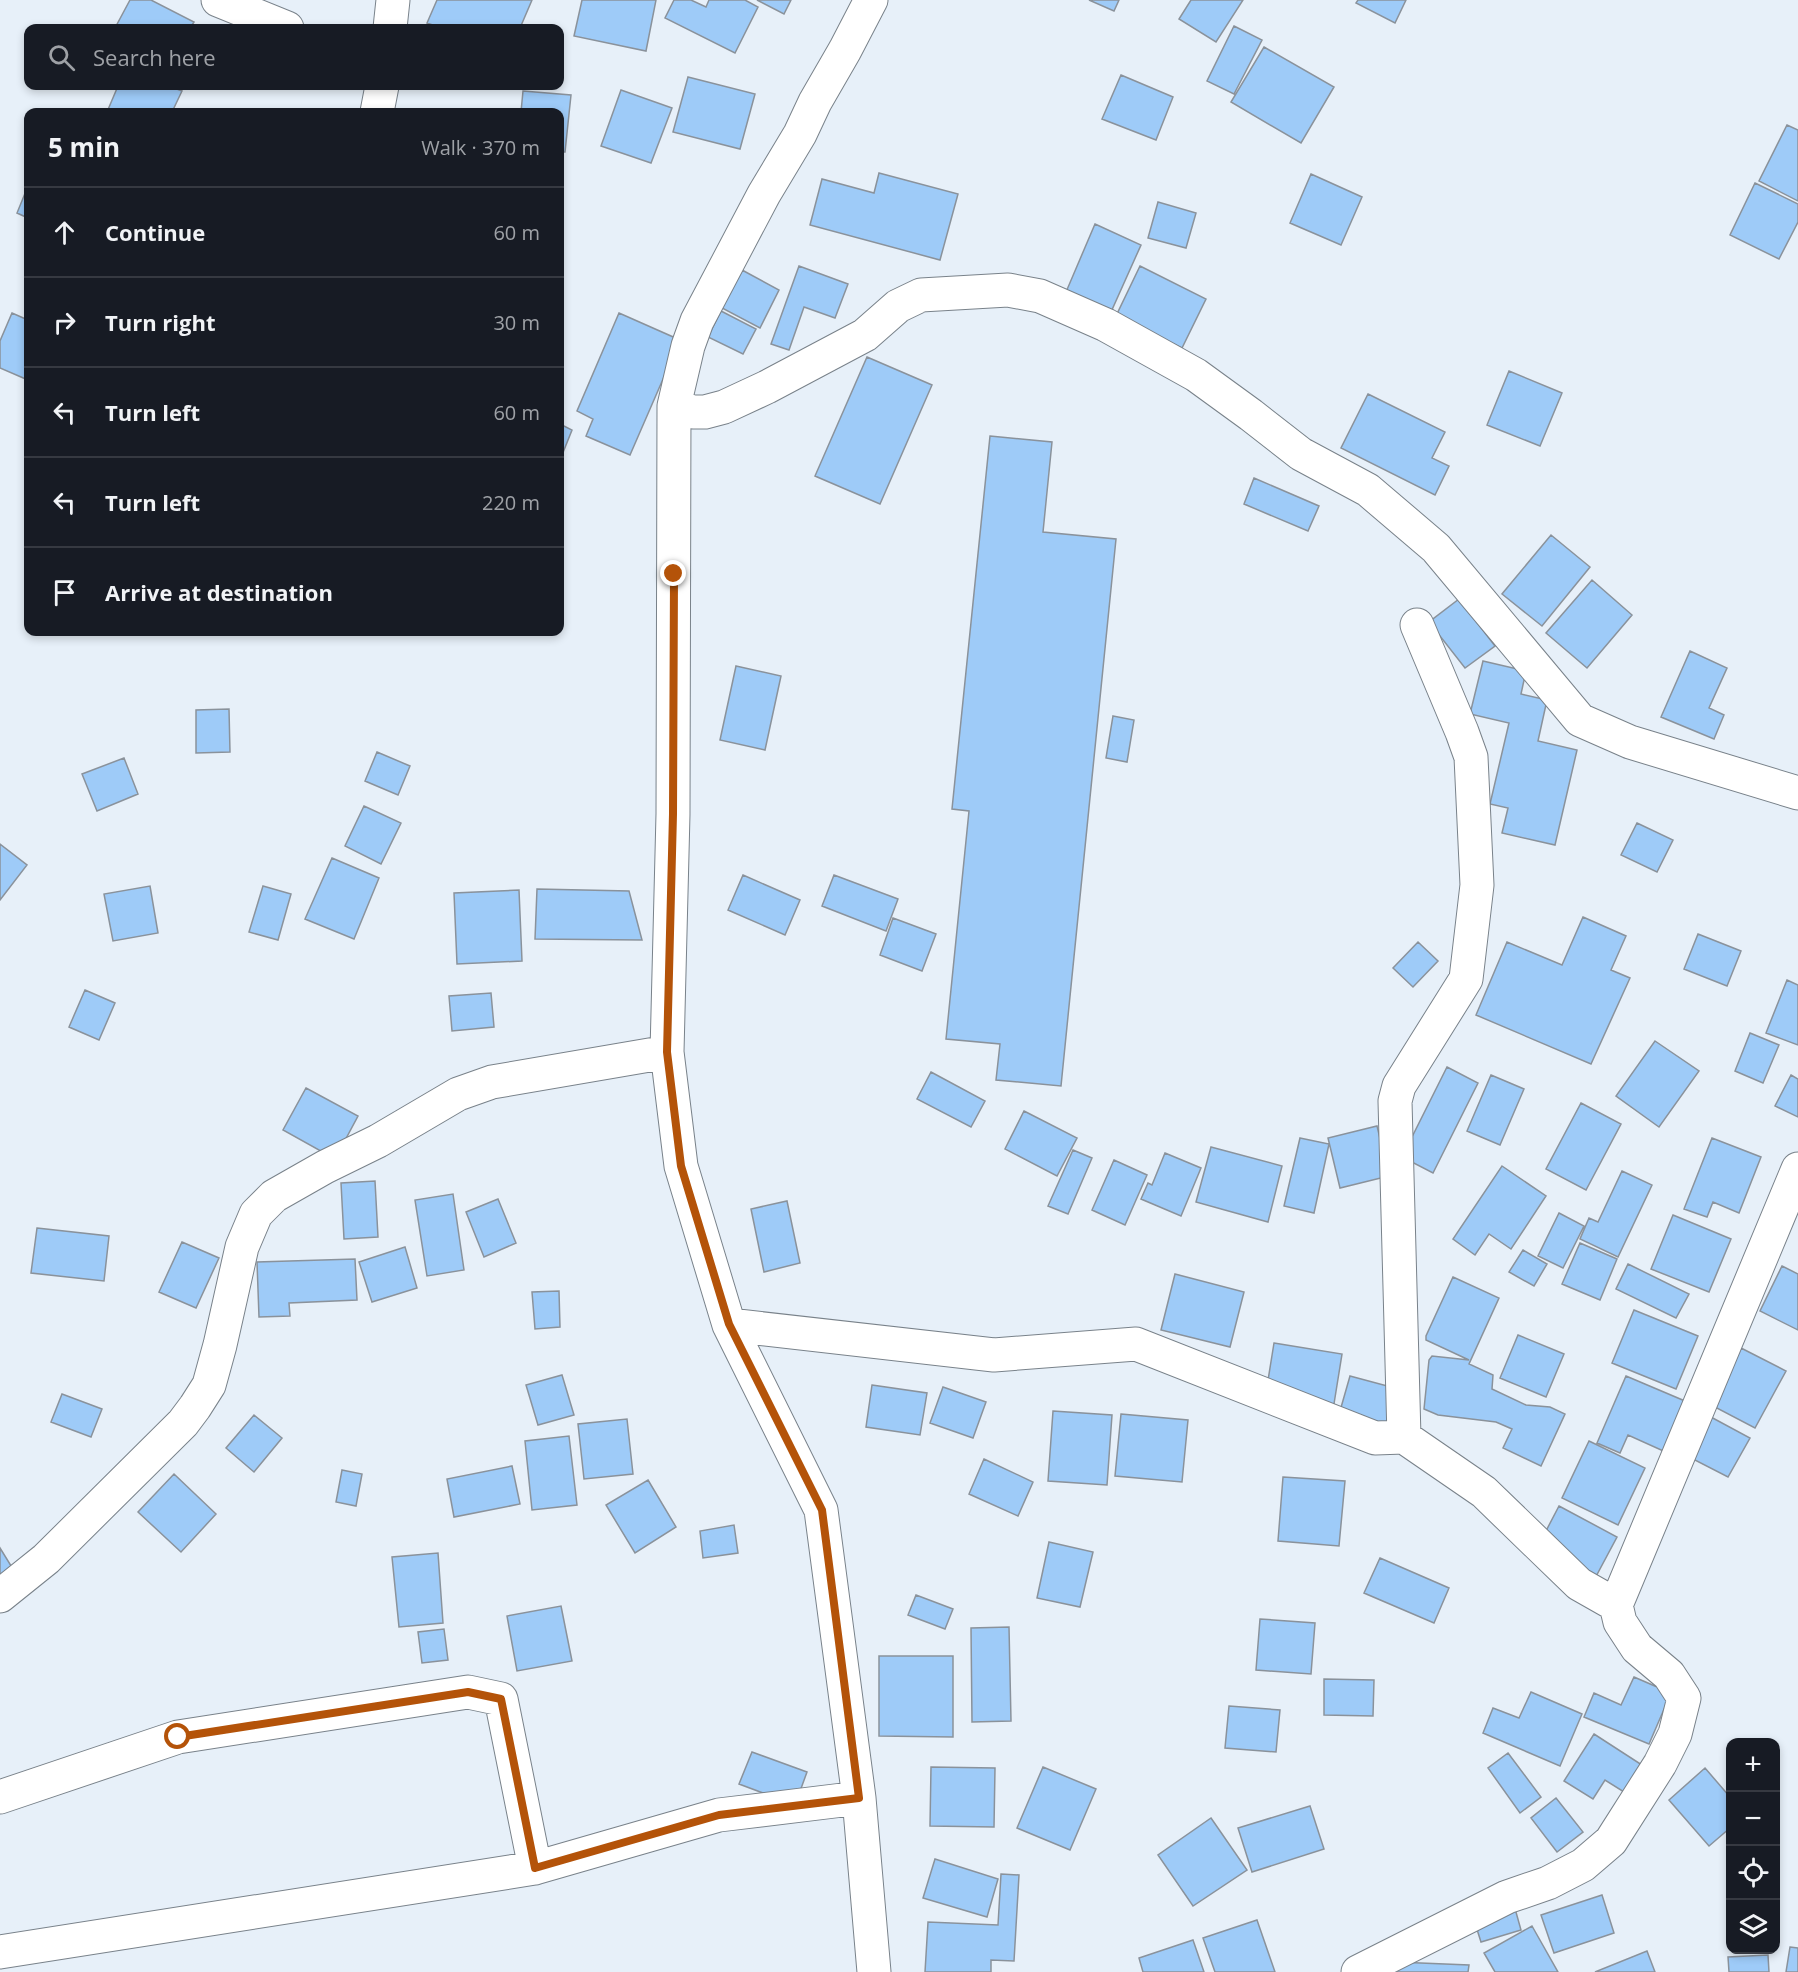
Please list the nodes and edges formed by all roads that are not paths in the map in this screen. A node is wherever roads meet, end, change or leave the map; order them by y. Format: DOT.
graph roads {
  1 [pos="218,0"];
  2 [pos="393,0"];
  3 [pos="871,0"];
  4 [pos="277,24"];
  5 [pos="390,24"];
  6 [pos="381,90"];
  7 [pos="377,108"];
  8 [pos="674,406"];
  9 [pos="1417,625"];
  10 [pos="1798,793"];
  11 [pos="667,1052"];
  12 [pos="1798,1168"];
  13 [pos="729,1324"];
  14 [pos="1404,1437"];
  15 [pos="0,1596"];
  16 [pos="1616,1605"];
  17 [pos="0,1797"];
  18 [pos="859,1798"];
  19 [pos="535,1868"];
  20 [pos="0,1952"];
  21 [pos="874,1972"];
  22 [pos="1358,1972"];
  1 -- 4 [label="street"];
  2 -- 5 [label="street"];
  3 -- 8 [label="street"];
  6 -- 7 [label="street"];
  8 -- 10 [label="street"];
  8 -- 11 [label="street"];
  9 -- 14 [label="street"];
  11 -- 13 [label="street"];
  11 -- 15 [label="street"];
  12 -- 16 [label="street"];
  13 -- 14 [label="street"];
  13 -- 18 [label="street"];
  14 -- 16 [label="street"];
  16 -- 22 [label="street"];
  17 -- 19 [label="street"];
  18 -- 19 [label="street"];
  18 -- 21 [label="street"];
  19 -- 20 [label="street"];
}
